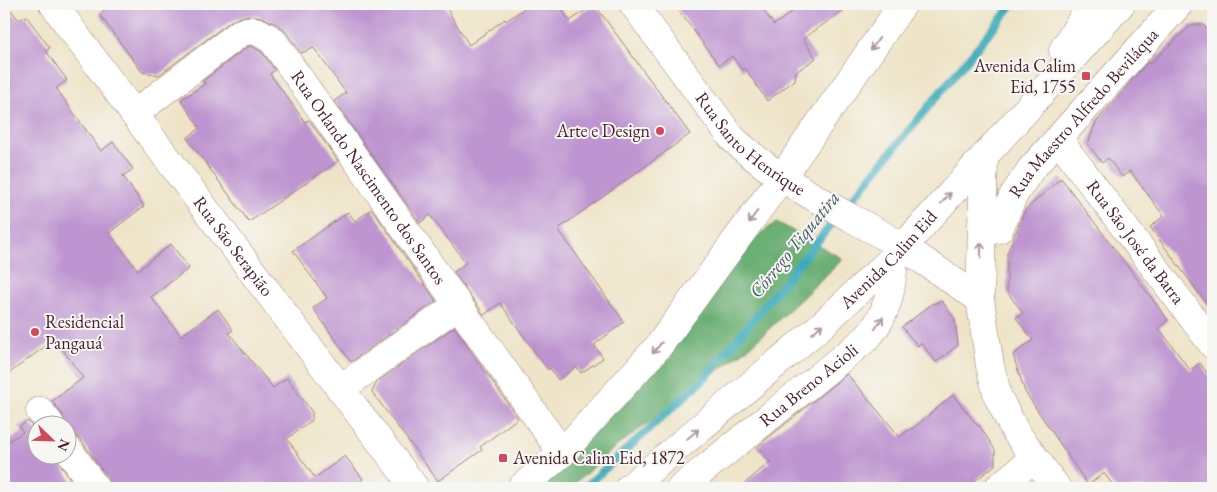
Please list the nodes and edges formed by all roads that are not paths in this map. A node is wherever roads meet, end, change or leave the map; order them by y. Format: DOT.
graph roads {
  1 [pos="53,4"];
  2 [pos="633,4"];
  3 [pos="903,4"];
  4 [pos="1089,4"];
  5 [pos="1121,4"];
  6 [pos="1179,4"];
  7 [pos="1030,105"];
  8 [pos="134,114"];
  9 [pos="1058,139"];
  10 [pos="984,157"];
  11 [pos="793,184"];
  12 [pos="999,229"];
  13 [pos="898,252"];
  14 [pos="980,299"];
  15 [pos="458,305"];
  16 [pos="1213,346"];
  17 [pos="340,389"];
  18 [pos="562,453"];
  19 [pos="1034,458"];
  20 [pos="78,463"];
  21 [pos="95,488"];
  22 [pos="414,488"];
  23 [pos="521,488"];
  24 [pos="629,488"];
  25 [pos="681,488"];
  26 [pos="998,488"];
  27 [pos="1057,488"];
  1 -- 8 [label="street, Rua São Serapião"];
  2 -- 11 [label="street, Rua Santo Henrique"];
  3 -- 11 [label="street, one-way"];
  4 -- 7 [label="street"];
  5 -- 7 [label="street, Avenida Calim Eid"];
  6 -- 9 [label="street, Rua Maestro Alfredo Beviláqua"];
  7 -- 10 [label="street, Avenida Calim Eid"];
  8 -- 15 [label="street, Rua Orlando Nascimento dos Santos"];
  8 -- 17 [label="street, Rua São Serapião"];
  9 -- 12 [label="street, Rua Maestro Alfredo Beviláqua"];
  9 -- 16 [label="street, Rua São José da Barra"];
  13 -- 10 [label="street, Avenida Calim Eid, one-way"];
  14 -- 10 [label="street, Rua Maestro Alfredo Beviláqua, one-way"];
  11 -- 13 [label="street, Rua Santo Henrique"];
  11 -- 18 [label="street, one-way"];
  13 -- 14 [label="street"];
  24 -- 13 [label="street, Avenida Calim Eid, one-way"];
  25 -- 13 [label="street, Rua Breno Acioli, one-way"];
  14 -- 19 [label="street, Rua Maestro Alfredo Beviláqua"];
  15 -- 17 [label="street"];
  15 -- 18 [label="street, Rua Orlando Nascimento dos Santos"];
  17 -- 22 [label="street, Rua São Serapião"];
  18 -- 23 [label="street"];
  19 -- 26 [label="street"];
  19 -- 27 [label="street, Rua Maestro Alfredo Beviláqua"];
  20 -- 21 [label="street"];
}
